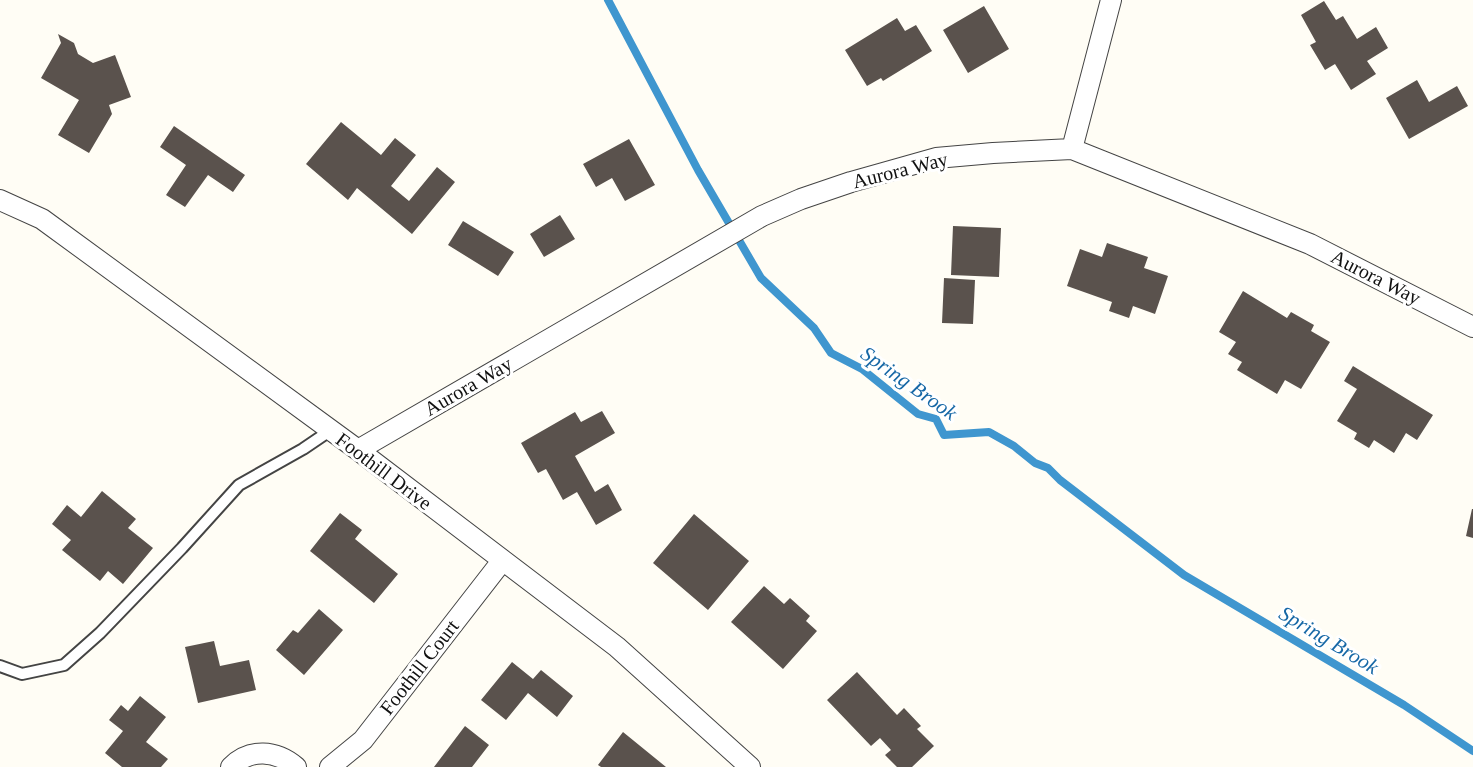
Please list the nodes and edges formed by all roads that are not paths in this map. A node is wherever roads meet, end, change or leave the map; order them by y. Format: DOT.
graph roads {
  1 [pos="1111,0"];
  2 [pos="1072,149"];
  3 [pos="0,200"];
  4 [pos="1473,327"];
  5 [pos="331,430"];
  6 [pos="358,450"];
  7 [pos="501,561"];
  8 [pos="0,666"];
  9 [pos="231,767"];
  10 [pos="296,767"];
  11 [pos="330,767"];
  12 [pos="750,767"];
  1 -- 2 [label="street"];
  2 -- 4 [label="street, Aurora Way"];
  2 -- 6 [label="street, Aurora Way"];
  3 -- 5 [label="street, Foothill Drive"];
  5 -- 6 [label="street, Foothill Drive"];
  5 -- 8 [label="lane"];
  6 -- 7 [label="street, Foothill Drive"];
  7 -- 11 [label="street, Foothill Court"];
  7 -- 12 [label="street, Foothill Drive"];
  9 -- 10 [label="street"];
}
